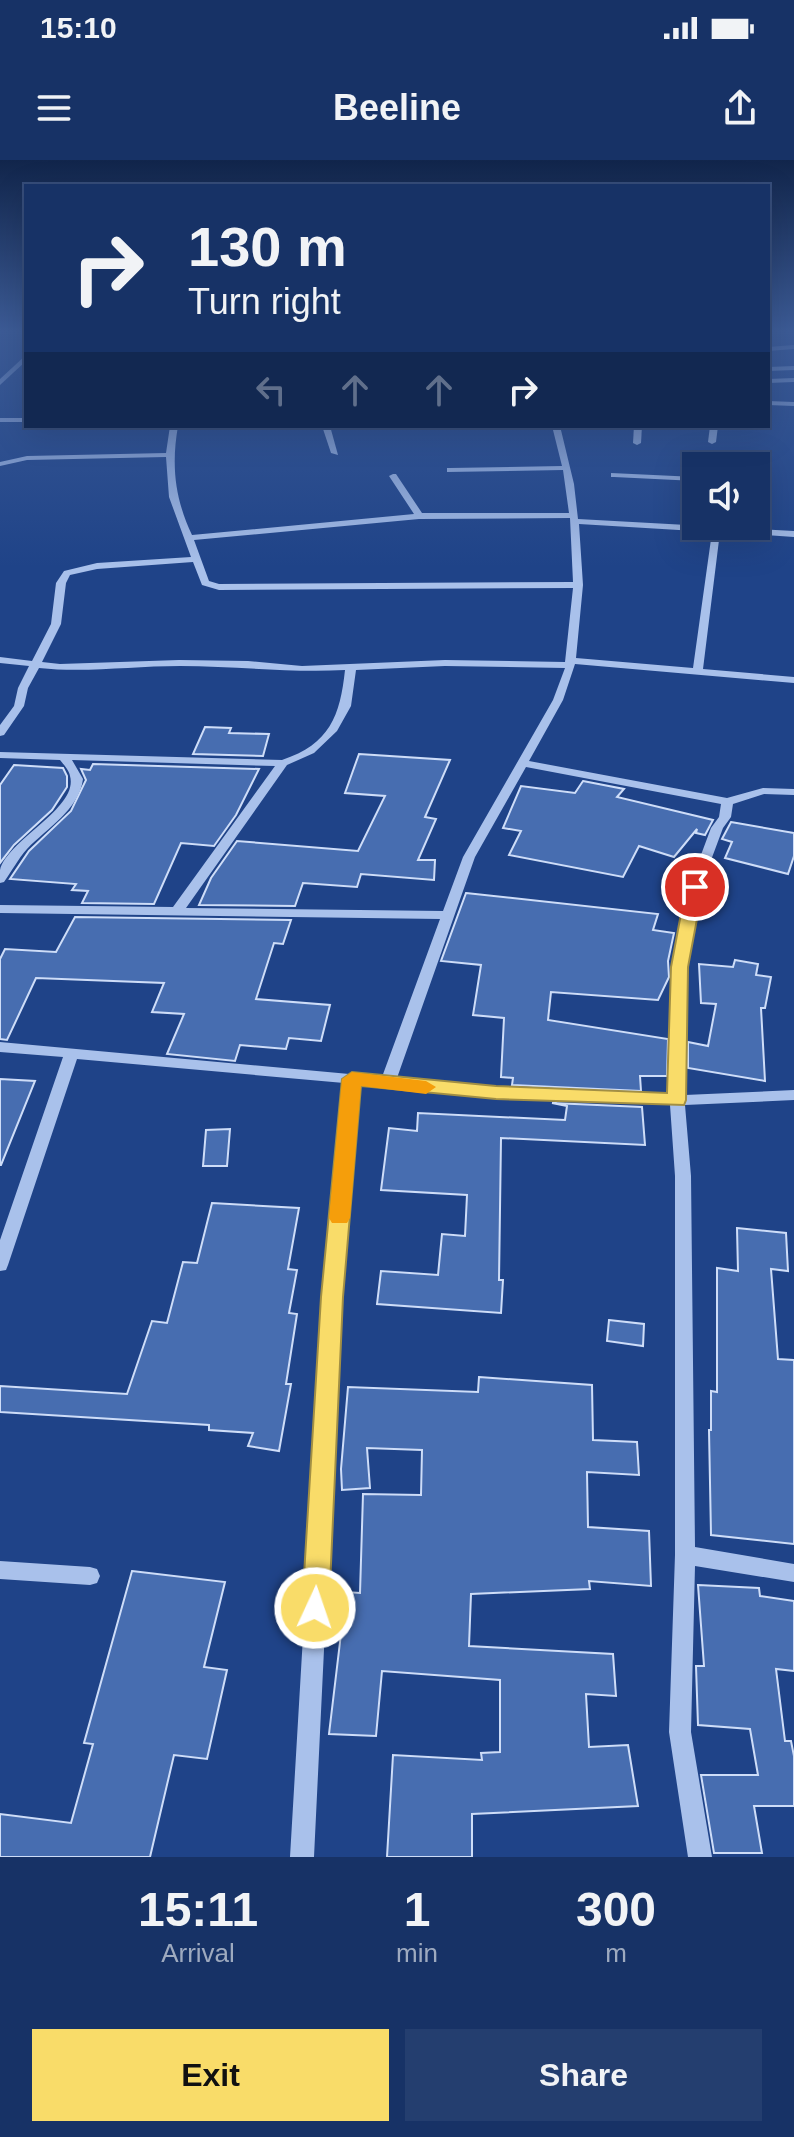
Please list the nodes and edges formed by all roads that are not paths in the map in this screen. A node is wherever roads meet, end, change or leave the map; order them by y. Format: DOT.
graph roads {
  1 [pos="0,420"];
  2 [pos="24,420"];
  3 [pos="174,428"];
  4 [pos="327,428"];
  5 [pos="556,428"];
  6 [pos="638,428"];
  7 [pos="714,428"];
  8 [pos="712,442"];
  9 [pos="637,443"];
  10 [pos="335,453"];
  11 [pos="169,455"];
  12 [pos="564,463"];
  13 [pos="0,464"];
  14 [pos="450,470"];
  15 [pos="614,475"];
  16 [pos="393,476"];
  17 [pos="682,478"];
  18 [pos="419,516"];
  19 [pos="575,518"];
  20 [pos="682,526"];
  21 [pos="770,532"];
  22 [pos="794,534"];
  23 [pos="189,538"];
  24 [pos="715,540"];
  25 [pos="196,559"];
  26 [pos="578,585"];
  27 [pos="0,660"];
  28 [pos="570,663"];
  29 [pos="34,665"];
  30 [pos="351,667"];
  31 [pos="698,671"];
  32 [pos="794,680"];
  33 [pos="0,733"];
  34 [pos="0,755"];
  35 [pos="63,757"];
  36 [pos="283,763"];
  37 [pos="521,763"];
  38 [pos="794,792"];
  39 [pos="727,802"];
  40 [pos="0,879"];
  41 [pos="0,909"];
  42 [pos="177,911"];
  43 [pos="446,915"];
  44 [pos="0,1047"];
  45 [pos="72,1052"];
  46 [pos="352,1079"];
  47 [pos="387,1084"];
  48 [pos="794,1095"];
  49 [pos="677,1100"];
  50 [pos="0,1265"];
  51 [pos="685,1555"];
  52 [pos="0,1570"];
  53 [pos="794,1573"];
  54 [pos="90,1576"];
  55 [pos="302,1857"];
  56 [pos="700,1857"];
  1 -- 2 [label="street"];
  3 -- 11 [label="street"];
  4 -- 10 [label="street"];
  5 -- 12 [label="street"];
  6 -- 9 [label="street"];
  7 -- 8 [label="street"];
  11 -- 13 [label="street"];
  11 -- 23 [label="street"];
  12 -- 14 [label="street"];
  12 -- 19 [label="street"];
  15 -- 17 [label="street"];
  16 -- 18 [label="street"];
  18 -- 19 [label="street"];
  18 -- 23 [label="street"];
  19 -- 20 [label="street"];
  19 -- 26 [label="street"];
  21 -- 22 [label="street"];
  23 -- 25 [label="street"];
  24 -- 31 [label="street"];
  25 -- 26 [label="street"];
  25 -- 29 [label="street"];
  26 -- 28 [label="street"];
  27 -- 29 [label="street"];
  28 -- 30 [label="street"];
  28 -- 31 [label="street"];
  28 -- 37 [label="street"];
  29 -- 30 [label="street"];
  29 -- 33 [label="street"];
  30 -- 36 [label="street"];
  31 -- 32 [label="street"];
  34 -- 35 [label="street"];
  35 -- 36 [label="street"];
  35 -- 40 [label="street"];
  36 -- 42 [label="street"];
  37 -- 39 [label="street"];
  37 -- 43 [label="street"];
  38 -- 39 [label="street"];
  39 -- 49 [label="street"];
  41 -- 42 [label="street"];
  42 -- 43 [label="street"];
  43 -- 47 [label="street"];
  44 -- 45 [label="street"];
  45 -- 46 [label="street"];
  45 -- 50 [label="street"];
  46 -- 47 [label="street"];
  46 -- 55 [label="street"];
  47 -- 49 [label="street"];
  48 -- 49 [label="street"];
  49 -- 51 [label="street"];
  51 -- 53 [label="street"];
  51 -- 56 [label="street"];
  52 -- 54 [label="street"];
}
